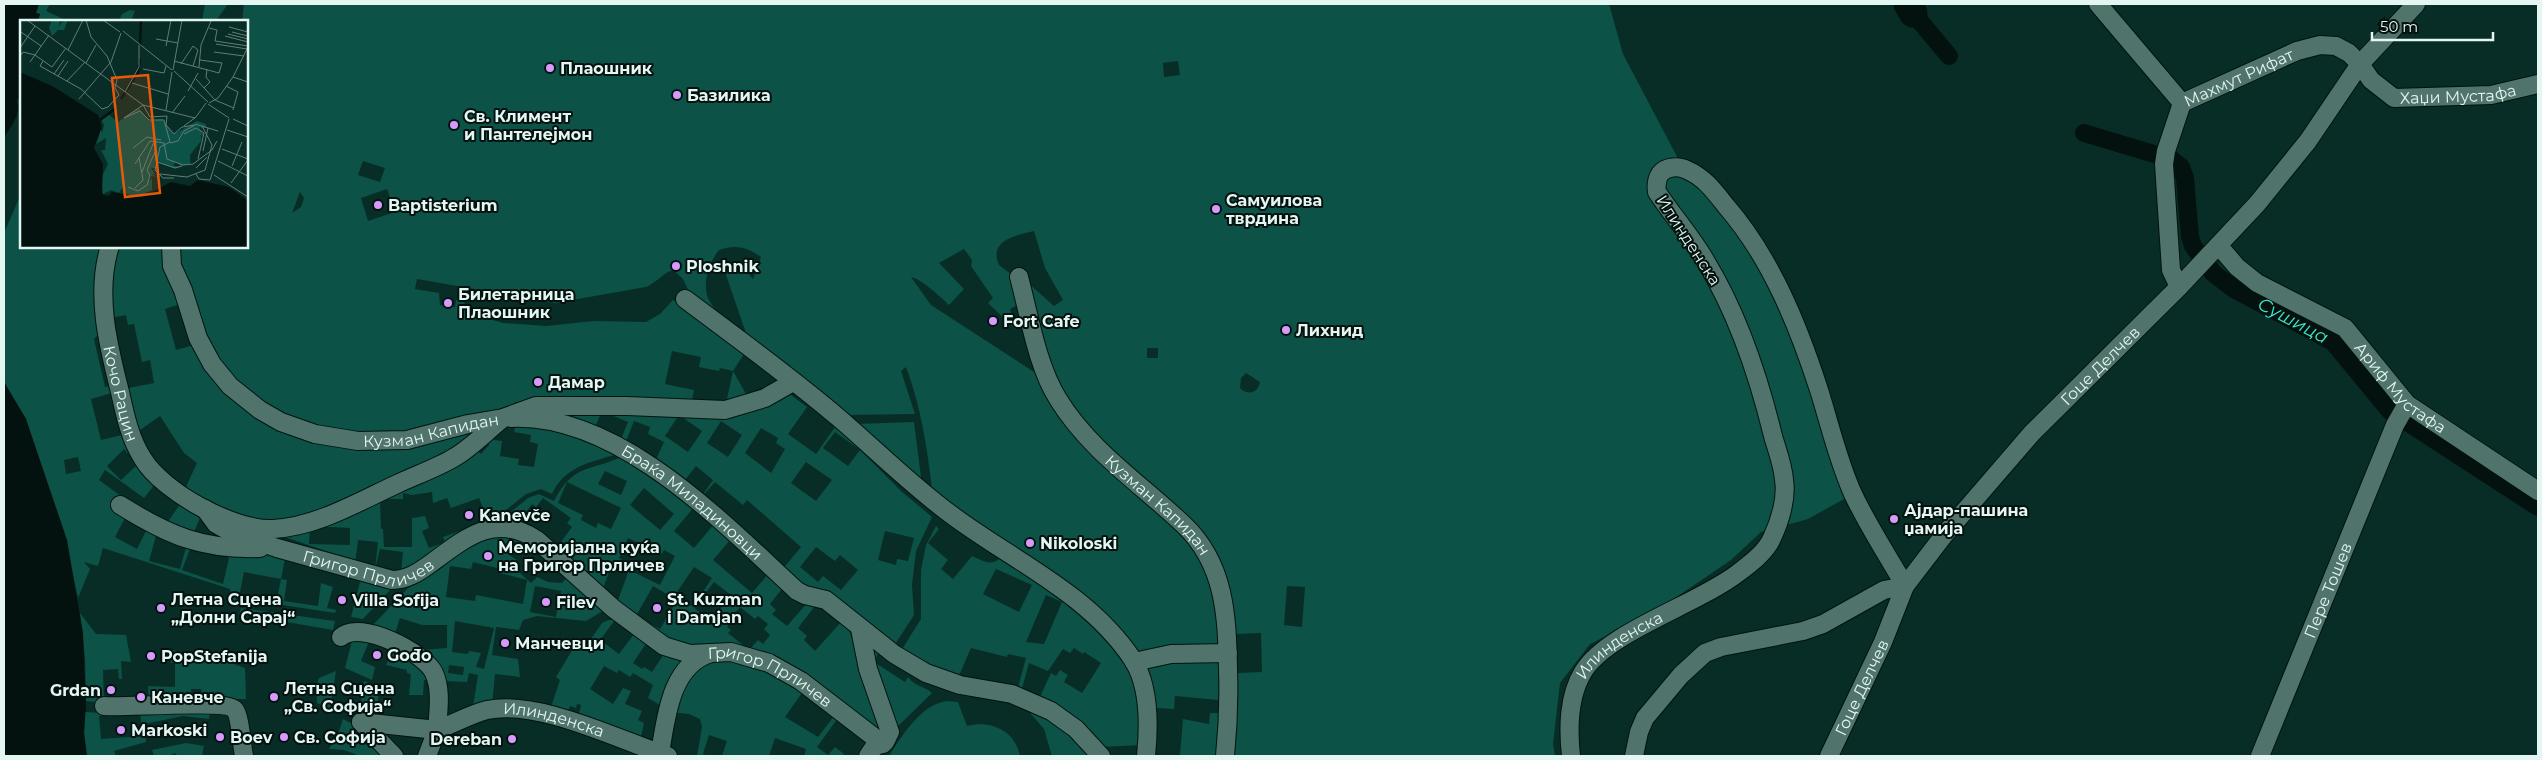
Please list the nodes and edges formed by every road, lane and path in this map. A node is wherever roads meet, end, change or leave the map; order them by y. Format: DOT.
graph roads {
  1 [pos="2098,4"];
  2 [pos="2416,4"];
  3 [pos="2360,64"];
  4 [pos="2538,84"];
  5 [pos="2182,103"];
  6 [pos="2219,246"];
  7 [pos="110,248"];
  8 [pos="171,248"];
  9 [pos="1019,276"];
  10 [pos="2179,287"];
  11 [pos="685,299"];
  12 [pos="793,382"];
  13 [pos="2401,414"];
  14 [pos="503,418"];
  15 [pos="2538,491"];
  16 [pos="120,505"];
  17 [pos="205,509"];
  18 [pos="277,548"];
  19 [pos="1906,586"];
  20 [pos="860,629"];
  21 [pos="341,637"];
  22 [pos="716,651"];
  23 [pos="1228,653"];
  24 [pos="1134,662"];
  25 [pos="104,706"];
  26 [pos="437,730"];
  27 [pos="883,744"];
  28 [pos="664,755"];
  29 [pos="244,756"];
  30 [pos="394,756"];
  31 [pos="427,756"];
  32 [pos="868,756"];
  33 [pos="1101,756"];
  34 [pos="1146,756"];
  35 [pos="1225,756"];
  36 [pos="1571,756"];
  37 [pos="1634,756"];
  38 [pos="1829,756"];
  39 [pos="2260,756"];
  1 -- 5 [label="street, Махмут Рифат"];
  2 -- 3 [label="street, Гоце Делчев"];
  3 -- 4 [label="street, Хаџи Мустафа"];
  3 -- 5 [label="street, Махмут Рифат"];
  3 -- 6 [label="street, Гоце Делчев"];
  5 -- 10 [label="street"];
  6 -- 10 [label="street, Гоце Делчев"];
  6 -- 13 [label="street, Ариф Мустафа"];
  7 -- 17 [label="street, Кочо Рацин"];
  8 -- 14 [label="street, Кузман Капидан"];
  9 -- 23 [label="street, Кузман Капидан"];
  10 -- 19 [label="street, Гоце Делчев"];
  11 -- 12 [label="street"];
  12 -- 14 [label="street, Кузман Капидан"];
  12 -- 24 [label="street"];
  13 -- 15 [label="street, Ариф Мустафа"];
  13 -- 39 [label="street, Пере Тошев"];
  14 -- 17 [label="street, Григор Прличев"];
  14 -- 20 [label="street, Браќа Миладиновци"];
  16 -- 18 [label="street"];
  17 -- 18 [label="street, Григор Прличев"];
  18 -- 22 [label="street, Григор Прличев"];
  19 -- 36 [label="street, Илинденска"];
  19 -- 37 [label="street"];
  19 -- 38 [label="street, Гоце Делчев"];
  20 -- 27 [label="street"];
  20 -- 33 [label="street, Браќа Миладиновци"];
  21 -- 26 [label="street"];
  22 -- 27 [label="street, Григор Прличев"];
  22 -- 28 [label="street"];
  23 -- 24 [label="street"];
  23 -- 35 [label="street, Кузман Капидан"];
  24 -- 34 [label="street"];
  25 -- 29 [label="street"];
  26 -- 28 [label="street, Илинденска"];
  26 -- 30 [label="street, Илинденска"];
  26 -- 31 [label="street"];
  27 -- 32 [label="street"];
}
